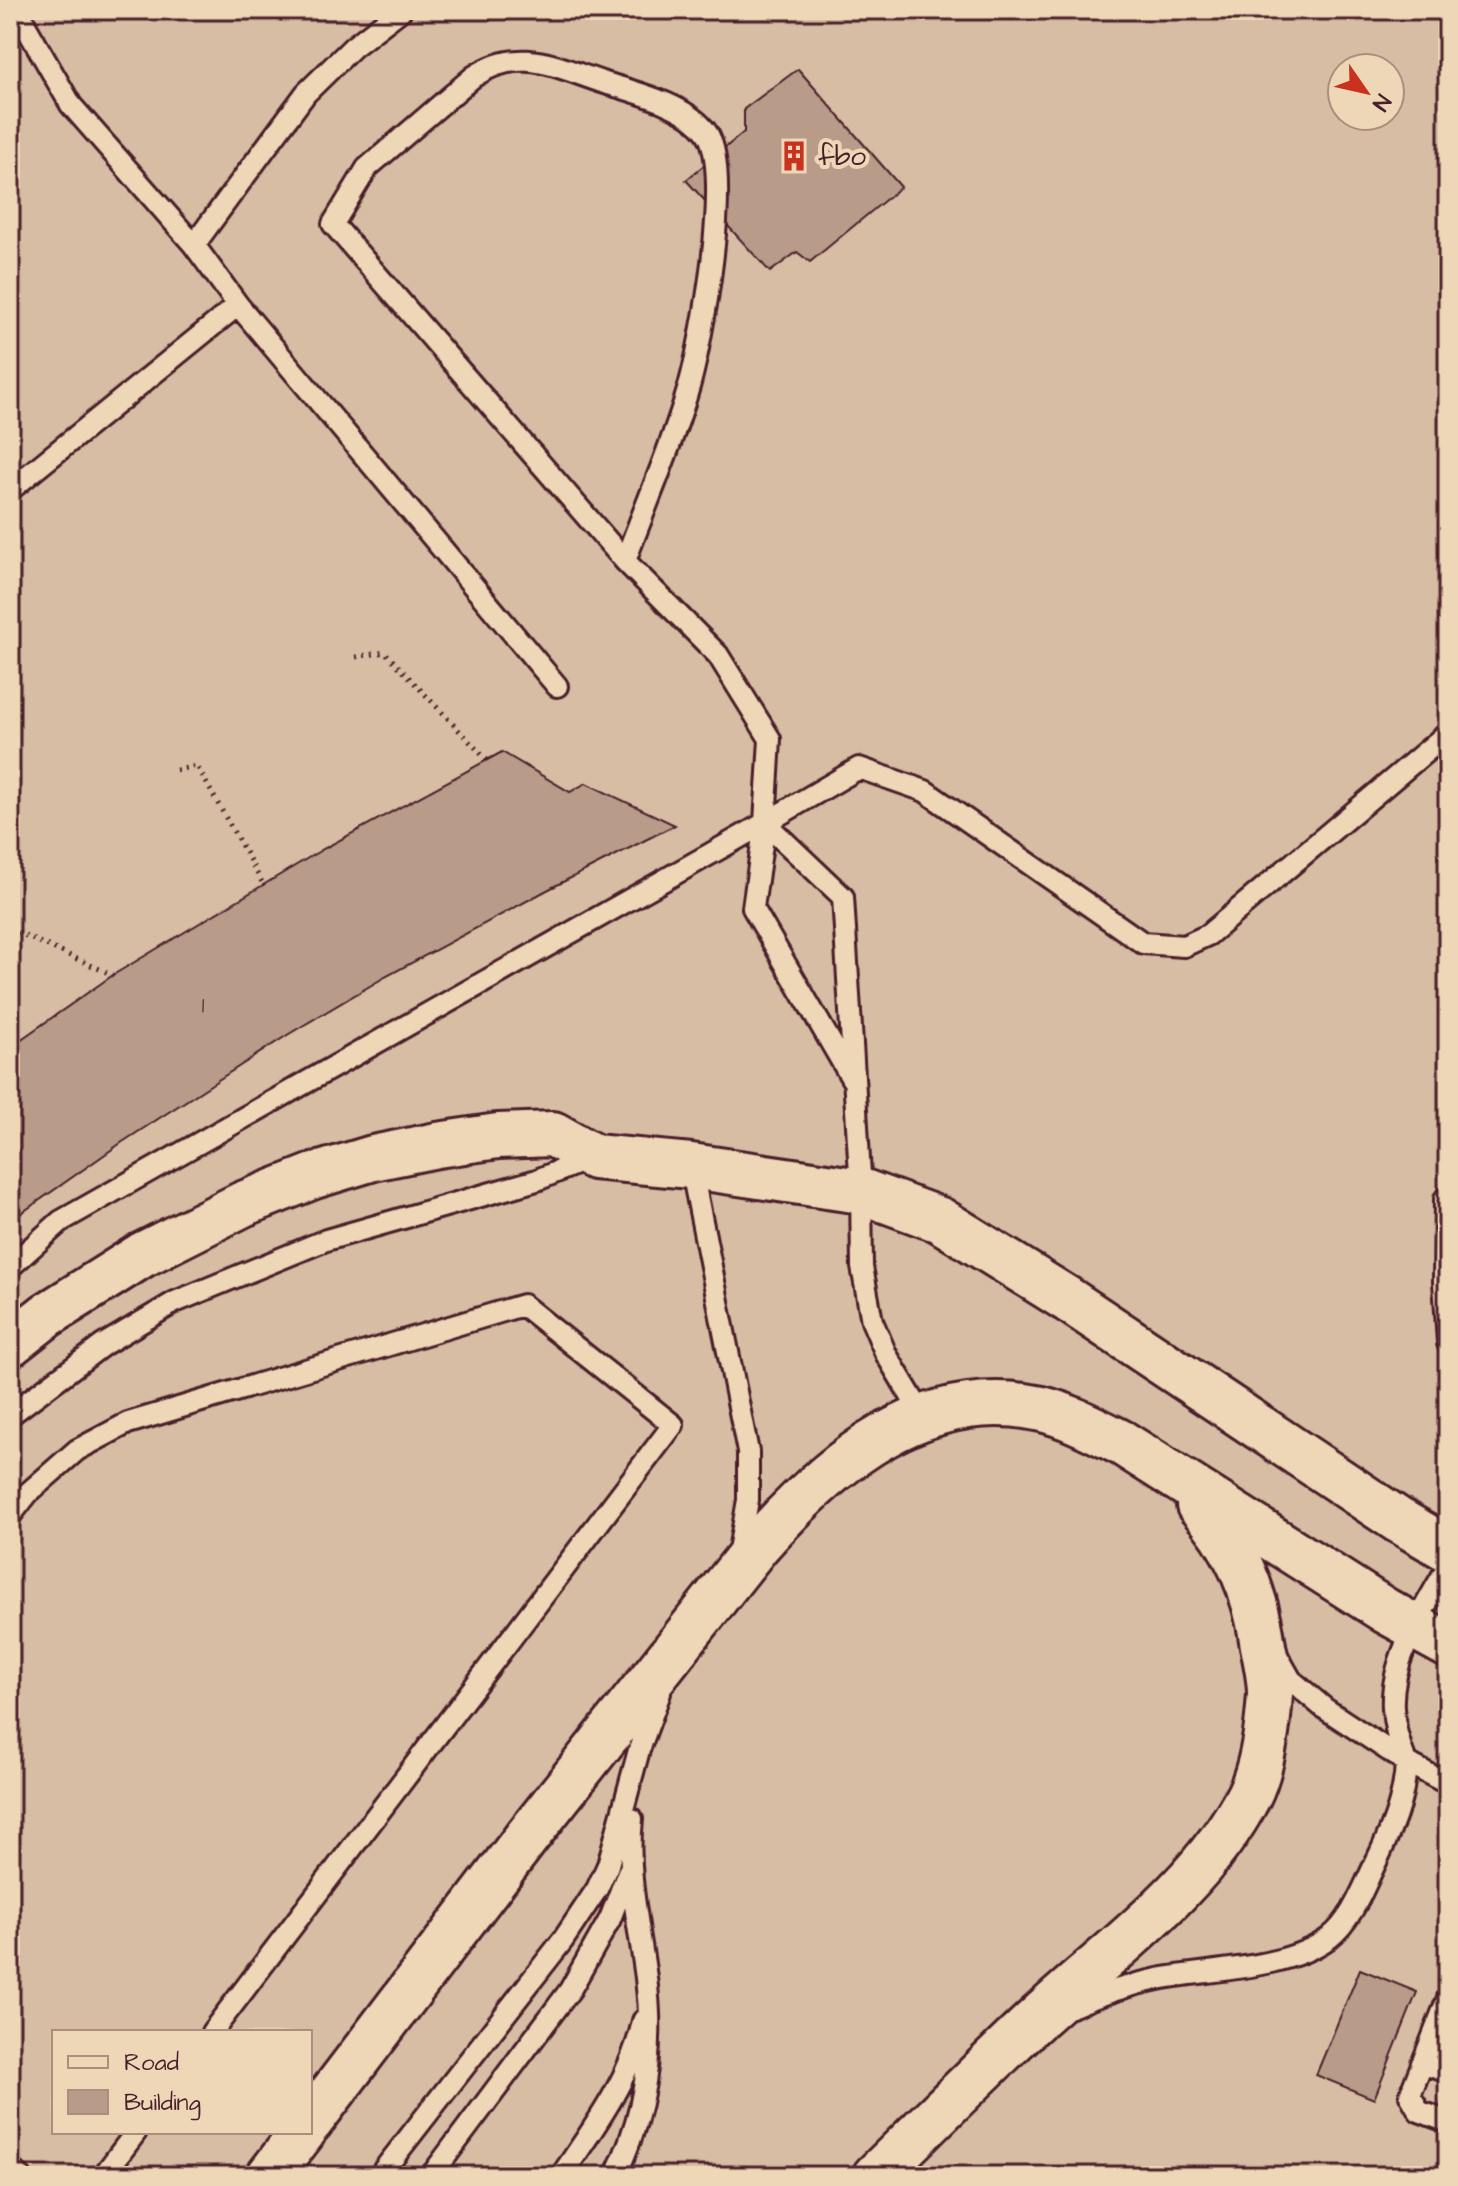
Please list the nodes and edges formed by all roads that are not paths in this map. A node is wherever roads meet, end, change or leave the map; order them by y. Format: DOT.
graph roads {
  1 [pos="20,10"];
  2 [pos="401,10"];
  3 [pos="194,245"];
  4 [pos="238,305"];
  5 [pos="10,490"];
  6 [pos="625,561"];
  7 [pos="557,686"];
  8 [pos="1448,733"];
  9 [pos="765,823"];
  10 [pos="855,1083"];
  11 [pos="594,1157"];
  12 [pos="691,1166"];
  13 [pos="861,1191"];
  14 [pos="1448,1197"];
  15 [pos="10,1267"];
  16 [pos="1448,1343"];
  17 [pos="10,1344"];
  18 [pos="10,1415"];
  19 [pos="924,1418"];
  20 [pos="1176,1479"];
  21 [pos="10,1516"];
  22 [pos="1448,1549"];
  23 [pos="1448,1566"];
  24 [pos="735,1573"];
  25 [pos="1260,1623"];
  26 [pos="1431,1636"];
  27 [pos="639,1750"];
  28 [pos="1406,1762"];
  29 [pos="1448,1784"];
  30 [pos="630,1868"];
  31 [pos="1448,1998"];
  32 [pos="648,1999"];
  33 [pos="1034,2021"];
  34 [pos="214,2030"];
  35 [pos="1422,2063"];
  36 [pos="1448,2072"];
  37 [pos="312,2119"];
  38 [pos="1448,2122"];
  39 [pos="134,2134"];
  40 [pos="301,2134"];
  41 [pos="10,2169"];
  42 [pos="20,2176"];
  43 [pos="103,2176"];
  44 [pos="269,2176"];
  45 [pos="379,2176"];
  46 [pos="431,2176"];
  47 [pos="561,2176"];
  48 [pos="615,2176"];
  49 [pos="875,2176"];
  1 -- 3 [label="lane"];
  2 -- 3 [label="lane"];
  3 -- 4 [label="lane"];
  4 -- 5 [label="lane"];
  4 -- 7 [label="lane"];
  6 -- 6 [label="lane"];
  6 -- 9 [label="lane"];
  8 -- 9 [label="lane"];
  9 -- 10 [label="lane"];
  9 -- 10 [label="lane"];
  9 -- 15 [label="lane"];
  10 -- 13 [label="lane"];
  11 -- 12 [label="main road"];
  11 -- 17 [label="main road"];
  11 -- 18 [label="lane"];
  12 -- 13 [label="main road"];
  12 -- 24 [label="lane"];
  13 -- 19 [label="lane"];
  13 -- 22 [label="main road"];
  14 -- 16 [label="lane"];
  19 -- 20 [label="main road"];
  19 -- 24 [label="main road"];
  20 -- 25 [label="main road"];
  20 -- 26 [label="main road"];
  21 -- 34 [label="lane"];
  23 -- 26 [label="lane"];
  24 -- 27 [label="lane"];
  24 -- 37 [label="main road"];
  25 -- 28 [label="lane"];
  25 -- 33 [label="main road"];
  26 -- 28 [label="lane"];
  27 -- 30 [label="lane"];
  27 -- 45 [label="lane"];
  28 -- 29 [label="lane"];
  28 -- 33 [label="lane"];
  30 -- 32 [label="lane"];
  30 -- 46 [label="lane"];
  31 -- 35 [label="lane"];
  32 -- 47 [label="lane"];
  32 -- 48 [label="lane"];
  33 -- 49 [label="main road"];
  35 -- 36 [label="lane"];
  35 -- 38 [label="lane"];
  39 -- 43 [label="lane"];
  40 -- 44 [label="main road"];
  41 -- 42 [label="lane"];
}
